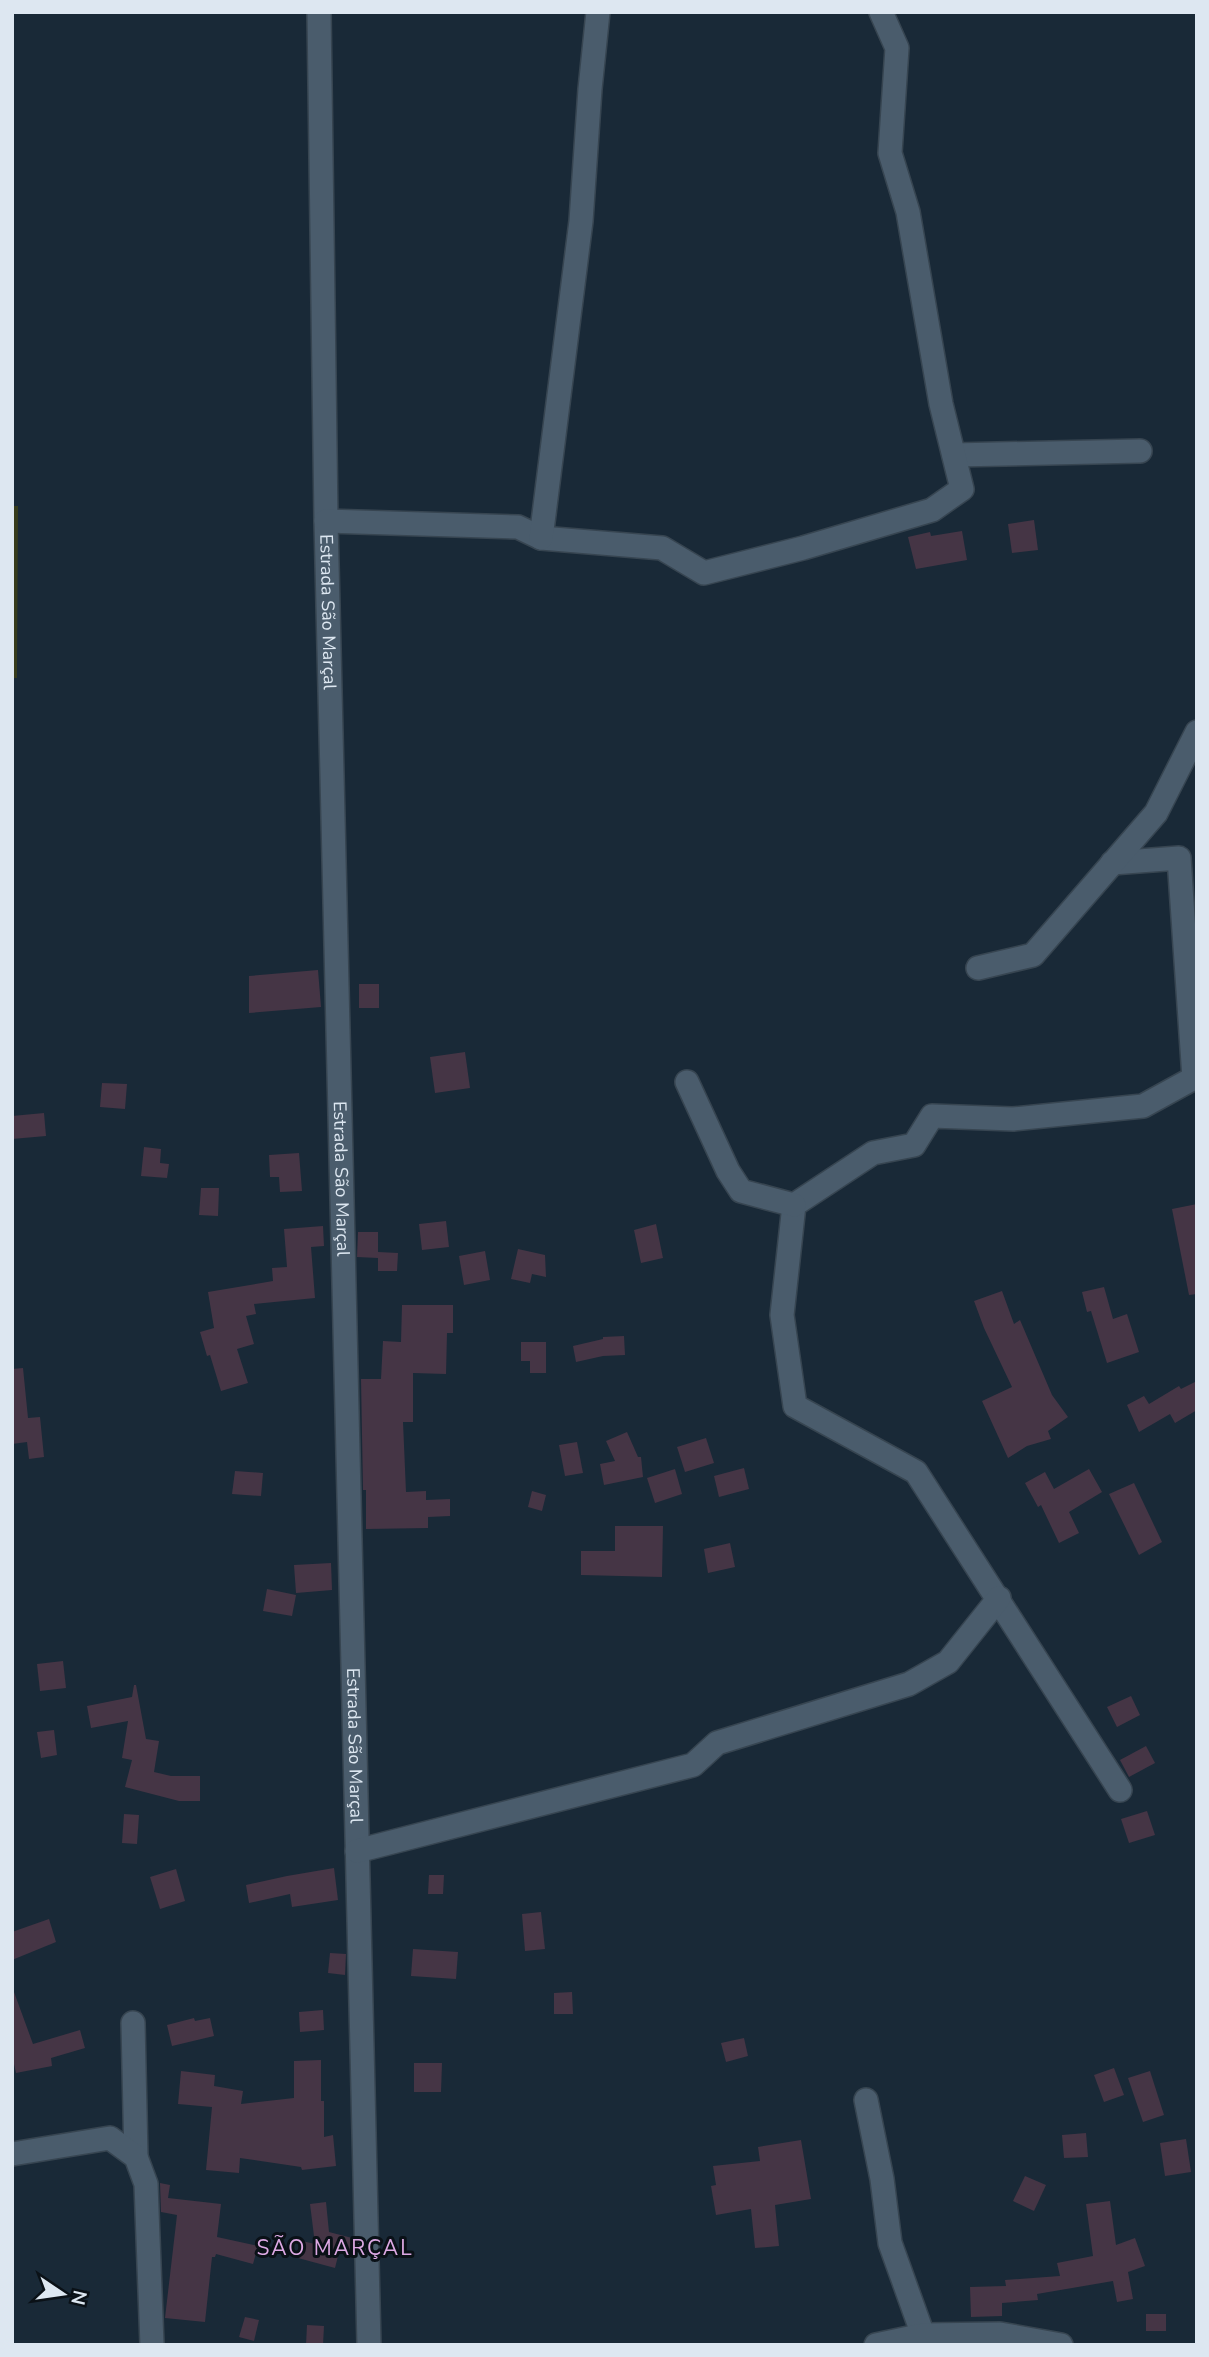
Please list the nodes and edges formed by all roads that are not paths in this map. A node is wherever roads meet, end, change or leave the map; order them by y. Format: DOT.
graph roads {
  1 [pos="318,12"];
  2 [pos="598,12"];
  3 [pos="881,12"];
  4 [pos="1140,450"];
  5 [pos="954,455"];
  6 [pos="326,521"];
  7 [pos="541,538"];
  8 [pos="1197,732"];
  9 [pos="1112,863"];
  10 [pos="978,968"];
  11 [pos="687,1082"];
  12 [pos="794,1205"];
  13 [pos="999,1598"];
  14 [pos="1120,1790"];
  15 [pos="356,1851"];
  16 [pos="132,2023"];
  17 [pos="866,2100"];
  18 [pos="12,2154"];
  19 [pos="136,2157"];
  20 [pos="923,2335"];
  21 [pos="152,2345"];
  22 [pos="369,2345"];
  23 [pos="876,2345"];
  24 [pos="1060,2345"];
  1 -- 6 [label="street, Estrada São Marçal"];
  2 -- 7 [label="street"];
  3 -- 5 [label="street"];
  4 -- 5 [label="street"];
  5 -- 7 [label="street"];
  6 -- 7 [label="street"];
  6 -- 15 [label="street, Estrada São Marçal"];
  8 -- 9 [label="street"];
  9 -- 10 [label="street"];
  9 -- 12 [label="street"];
  11 -- 12 [label="street"];
  12 -- 13 [label="street"];
  13 -- 14 [label="street"];
  13 -- 15 [label="street"];
  15 -- 22 [label="street, Estrada São Marçal"];
  16 -- 19 [label="street"];
  17 -- 20 [label="street"];
  18 -- 19 [label="street"];
  19 -- 21 [label="street"];
  20 -- 23 [label="street"];
  20 -- 24 [label="street"];
}
